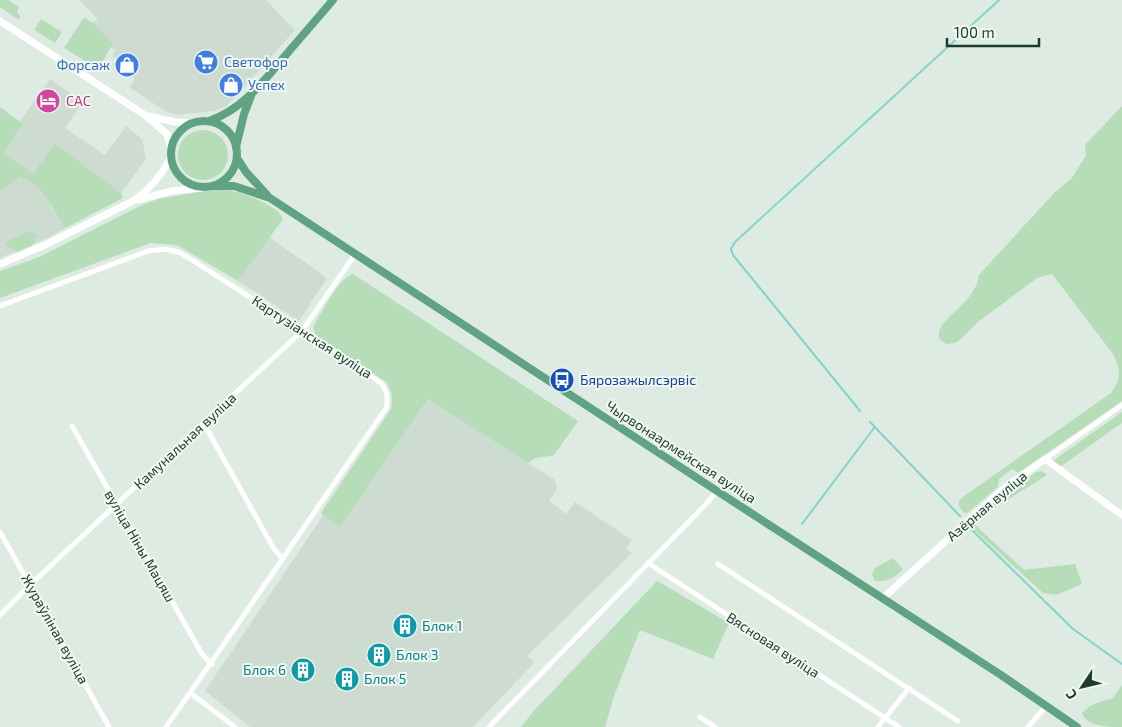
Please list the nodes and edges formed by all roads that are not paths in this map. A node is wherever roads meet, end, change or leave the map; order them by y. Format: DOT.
graph roads {
  1 [pos="333,0"];
  2 [pos="0,21"];
  3 [pos="253,93"];
  4 [pos="145,115"];
  5 [pos="207,121"];
  6 [pos="193,123"];
  7 [pos="236,147"];
  8 [pos="171,153"];
  9 [pos="237,158"];
  10 [pos="214,186"];
  11 [pos="201,188"];
  12 [pos="270,198"];
  13 [pos="133,201"];
  14 [pos="356,253"];
  15 [pos="0,264"];
  16 [pos="0,306"];
  17 [pos="302,331"];
  18 [pos="1122,405"];
  19 [pos="204,424"];
  20 [pos="72,426"];
  21 [pos="1044,459"];
  22 [pos="717,491"];
  23 [pos="117,504"];
  24 [pos="1122,515"];
  25 [pos="0,532"];
  26 [pos="282,558"];
  27 [pos="648,563"];
  28 [pos="718,564"];
  29 [pos="30,585"];
  30 [pos="883,598"];
  31 [pos="0,615"];
  32 [pos="212,664"];
  33 [pos="909,688"];
  34 [pos="190,692"];
  35 [pos="1047,706"];
  36 [pos="700,717"];
  37 [pos="886,719"];
  38 [pos="958,721"];
  39 [pos="109,727"];
  40 [pos="166,727"];
  41 [pos="235,727"];
  42 [pos="489,727"];
  43 [pos="715,727"];
  44 [pos="878,727"];
  45 [pos="899,727"];
  46 [pos="1028,727"];
  47 [pos="1077,727"];
  1 -- 3 [label="main road"];
  2 -- 4 [label="street"];
  3 -- 5 [label="main road"];
  3 -- 7 [label="main road"];
  4 -- 6 [label="street"];
  4 -- 8 [label="street"];
  5 -- 6 [label="main road"];
  5 -- 7 [label="main road"];
  6 -- 8 [label="main road"];
  7 -- 9 [label="main road"];
  8 -- 11 [label="main road"];
  8 -- 13 [label="street"];
  9 -- 10 [label="main road"];
  9 -- 12 [label="main road, Чырвонаармейская вуліца"];
  10 -- 11 [label="main road"];
  10 -- 12 [label="main road, Чырвонаармейская вуліца"];
  11 -- 13 [label="street"];
  12 -- 14 [label="main road, Чырвонаармейская вуліца"];
  13 -- 15 [label="street"];
  14 -- 17 [label="street, Камунальная вуліца"];
  14 -- 22 [label="main road, Чырвонаармейская вуліца"];
  16 -- 17 [label="street, Картузіанская вуліца"];
  17 -- 19 [label="street, Камунальная вуліца"];
  17 -- 26 [label="street, Картузіанская вуліца"];
  18 -- 21 [label="street, Азёрная вуліца"];
  19 -- 23 [label="street, Камунальная вуліца"];
  19 -- 26 [label="street"];
  20 -- 23 [label="street, вуліца Ніны Мацяш"];
  21 -- 24 [label="street"];
  21 -- 30 [label="street, Азёрная вуліца"];
  22 -- 27 [label="street"];
  22 -- 30 [label="main road, Чырвонаармейская вуліца"];
  23 -- 29 [label="street, Камунальная вуліца"];
  23 -- 32 [label="street, вуліца Ніны Мацяш"];
  25 -- 29 [label="street, Жураўліная вуліца"];
  26 -- 32 [label="street, Картузіанская вуліца"];
  27 -- 37 [label="street, Вясновая вуліца"];
  27 -- 42 [label="street"];
  28 -- 33 [label="street"];
  29 -- 31 [label="street, Камунальная вуліца"];
  29 -- 39 [label="street, Жураўліная вуліца"];
  30 -- 35 [label="main road, Чырвонаармейская вуліца"];
  32 -- 34 [label="street, Картузіанская вуліца"];
  33 -- 37 [label="street"];
  33 -- 38 [label="street"];
  34 -- 40 [label="street, Картузіанская вуліца"];
  34 -- 41 [label="street"];
  35 -- 46 [label="street"];
  35 -- 47 [label="main road, Чырвонаармейская вуліца"];
  36 -- 43 [label="street"];
  37 -- 44 [label="street"];
  37 -- 45 [label="street, Вясновая вуліца"];
}
